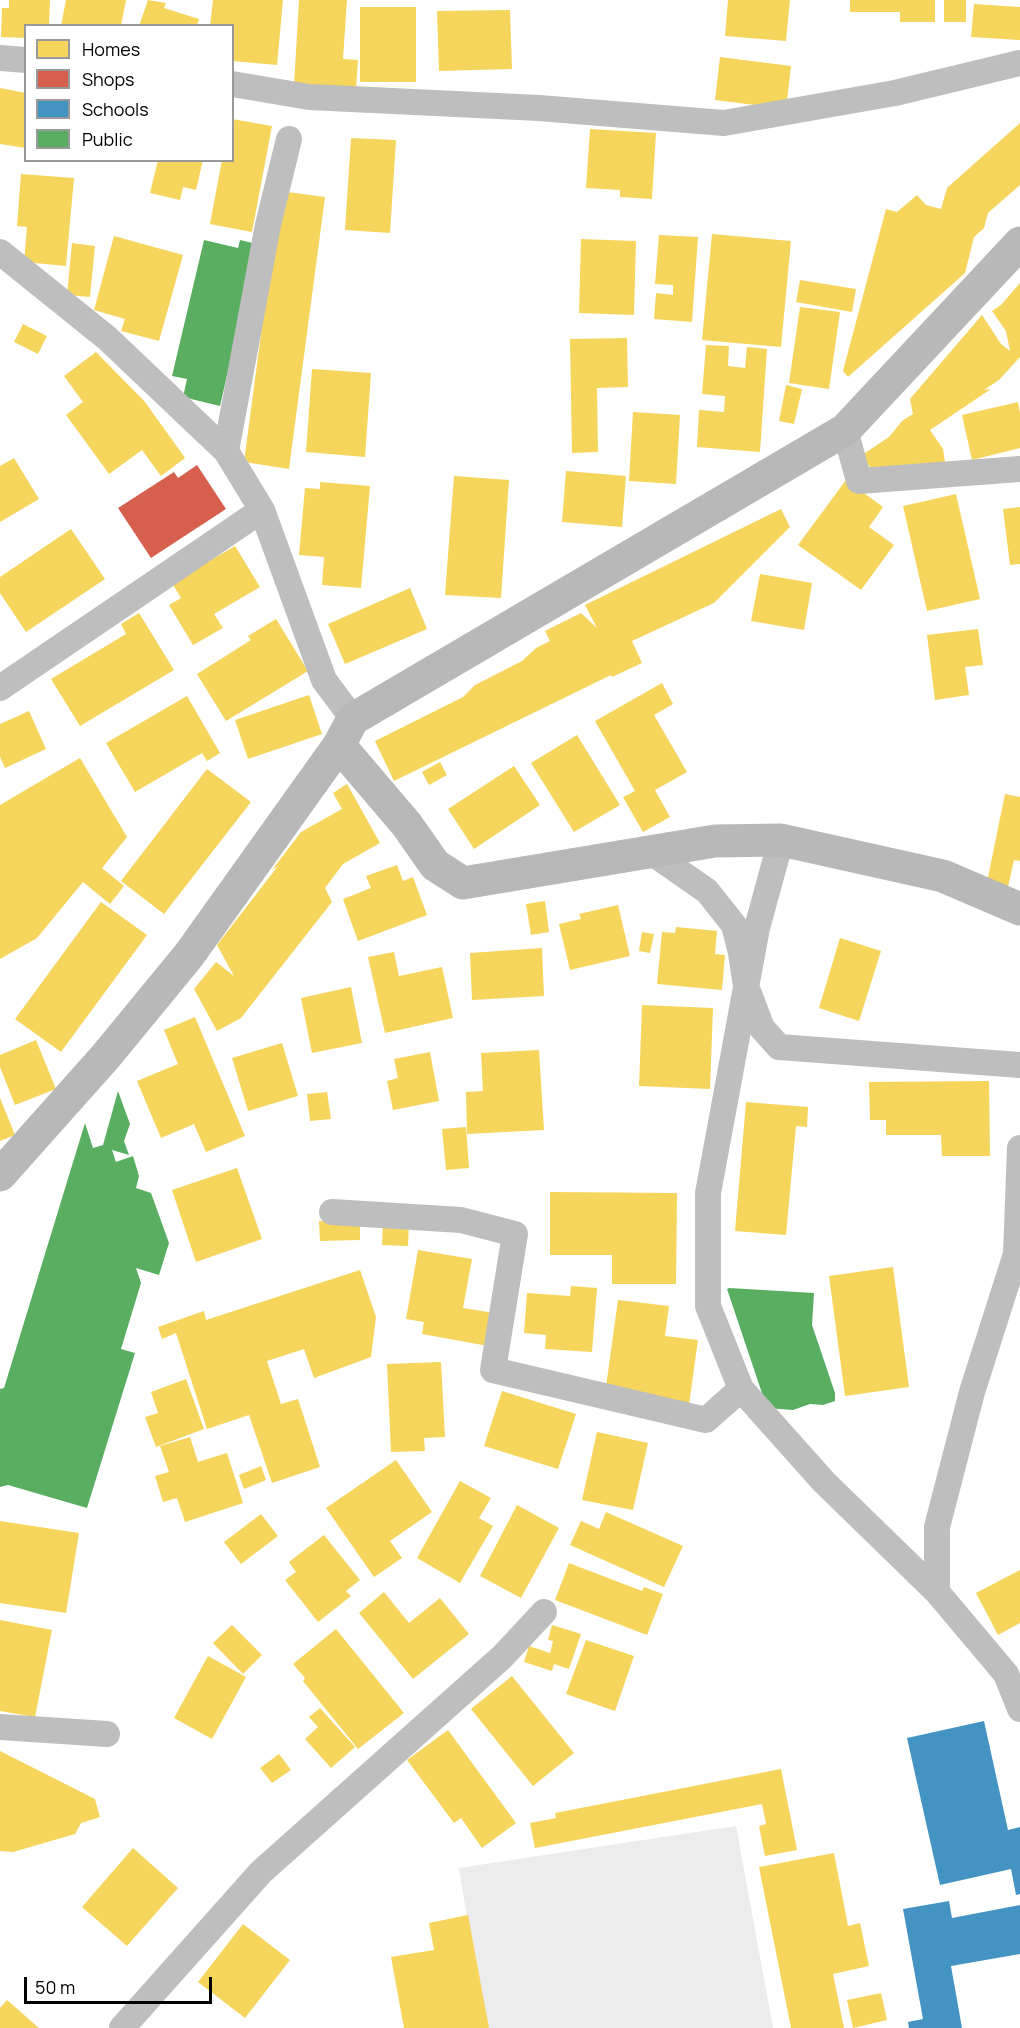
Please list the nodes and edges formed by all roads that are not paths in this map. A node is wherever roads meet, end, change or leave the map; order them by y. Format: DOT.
graph roads {
  1 [pos="0,58"];
  2 [pos="24,60"];
  3 [pos="1020,63"];
  4 [pos="234,84"];
  5 [pos="289,139"];
  6 [pos="1020,243"];
  7 [pos="0,252"];
  8 [pos="845,430"];
  9 [pos="226,451"];
  10 [pos="1020,469"];
  11 [pos="262,510"];
  12 [pos="0,688"];
  13 [pos="346,732"];
  14 [pos="781,840"];
  15 [pos="651,852"];
  16 [pos="1020,909"];
  17 [pos="746,986"];
  18 [pos="1020,1065"];
  19 [pos="1020,1148"];
  20 [pos="0,1175"];
  21 [pos="332,1212"];
  22 [pos="1018,1256"];
  23 [pos="741,1389"];
  24 [pos="937,1592"];
  25 [pos="544,1612"];
  26 [pos="1020,1708"];
  27 [pos="0,1727"];
  28 [pos="107,1734"];
  29 [pos="122,2028"];
  1 -- 2 [label="street"];
  3 -- 4 [label="street"];
  5 -- 9 [label="street"];
  6 -- 8 [label="street"];
  7 -- 9 [label="street"];
  8 -- 10 [label="street"];
  8 -- 13 [label="street"];
  9 -- 11 [label="street"];
  11 -- 12 [label="street"];
  11 -- 13 [label="street"];
  13 -- 15 [label="street"];
  13 -- 20 [label="street"];
  14 -- 15 [label="street"];
  14 -- 16 [label="street"];
  14 -- 17 [label="street"];
  15 -- 17 [label="street"];
  17 -- 18 [label="street"];
  17 -- 23 [label="street"];
  19 -- 22 [label="street"];
  21 -- 23 [label="street"];
  22 -- 24 [label="street"];
  23 -- 24 [label="street"];
  24 -- 26 [label="street"];
  25 -- 29 [label="street"];
  27 -- 28 [label="street"];
}
